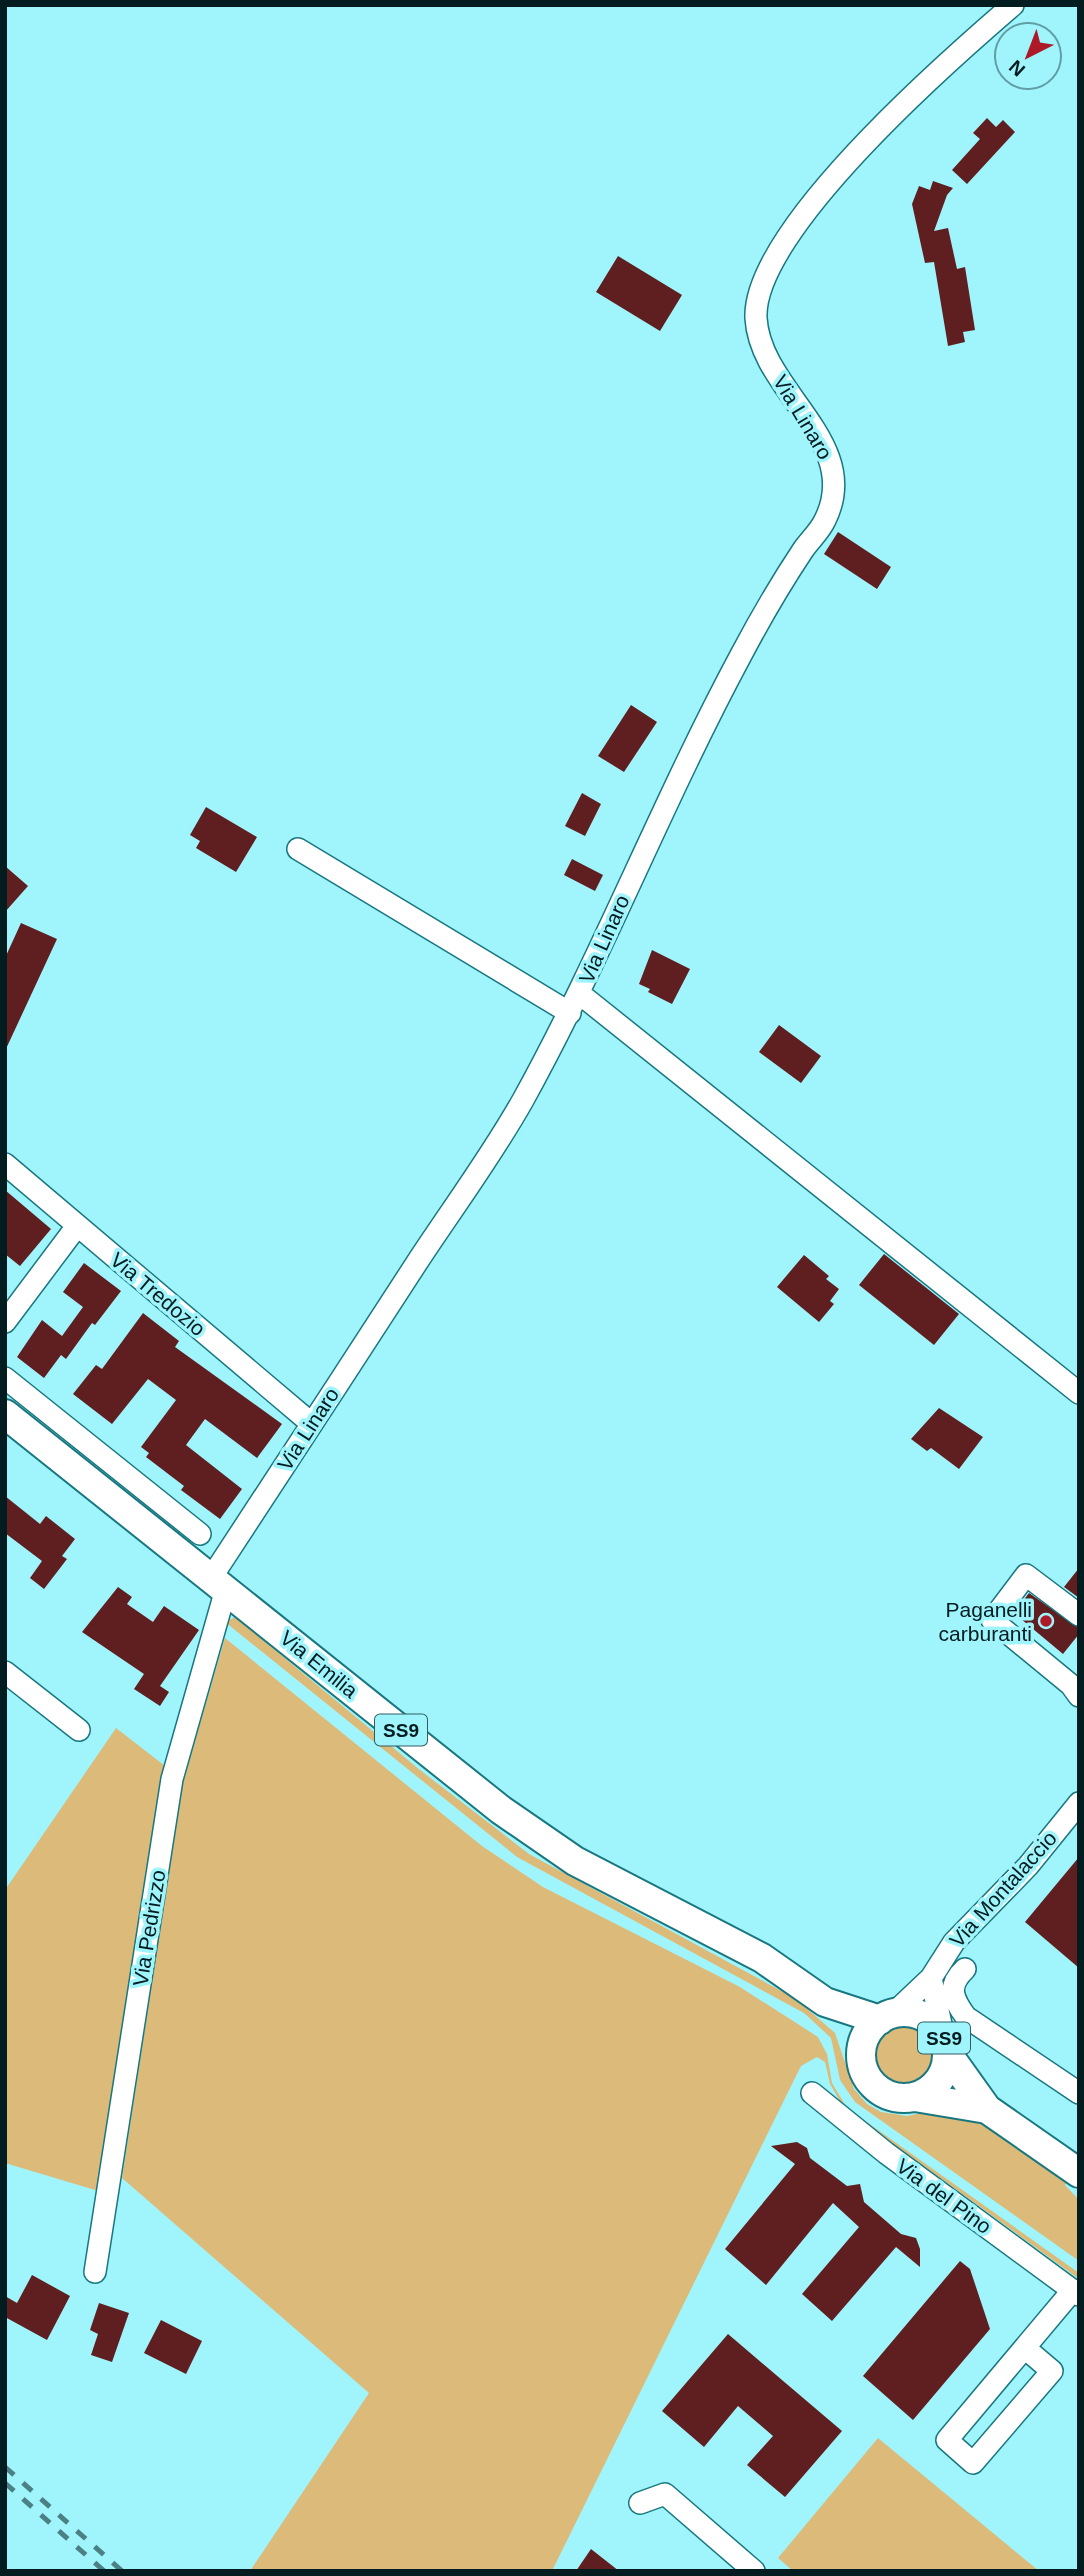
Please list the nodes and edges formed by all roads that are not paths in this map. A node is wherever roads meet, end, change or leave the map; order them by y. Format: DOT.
graph roads {
  1 [pos="1013,5"];
  2 [pos="298,849"];
  3 [pos="575,1004"];
  4 [pos="5,1164"];
  5 [pos="77,1226"];
  6 [pos="5,1322"];
  7 [pos="5,1378"];
  8 [pos="1079,1393"];
  9 [pos="5,1414"];
  10 [pos="312,1424"];
  11 [pos="200,1534"];
  12 [pos="219,1583"];
  13 [pos="1079,1615"];
  14 [pos="5,1672"];
  15 [pos="1079,1696"];
  16 [pos="79,1730"];
  17 [pos="1079,1803"];
  18 [pos="965,1969"];
  19 [pos="931,1978"];
  20 [pos="825,2002"];
  21 [pos="887,2016"];
  22 [pos="945,2045"];
  23 [pos="861,2058"];
  24 [pos="812,2093"];
  25 [pos="1079,2093"];
  26 [pos="915,2097"];
  27 [pos="987,2109"];
  28 [pos="1079,2173"];
  29 [pos="95,2272"];
  30 [pos="1076,2293"];
  31 [pos="1026,2349"];
  32 [pos="640,2503"];
  33 [pos="754,2571"];
  1 -- 3 [label="street, Via Linaro"];
  2 -- 3 [label="street"];
  3 -- 8 [label="street, Via Linaro"];
  3 -- 10 [label="street, Via Linaro"];
  4 -- 5 [label="street, Via Tredozio"];
  5 -- 6 [label="street"];
  5 -- 10 [label="street, Via Tredozio"];
  7 -- 11 [label="street"];
  9 -- 12 [label="main road, Via Emilia / SS9"];
  10 -- 12 [label="street, Via Linaro"];
  12 -- 20 [label="main road, Via Emilia / SS9"];
  12 -- 29 [label="street, Via Pedrizzo"];
  13 -- 15 [label="street"];
  14 -- 16 [label="street"];
  17 -- 19 [label="street, Via Montalaccio"];
  18 -- 25 [label="street"];
  19 -- 21 [label="street, Via Montalaccio"];
  19 -- 22 [label="street"];
  20 -- 21 [label="main road, Via Emilia / SS9"];
  20 -- 23 [label="main road, Via Emilia / SS9"];
  21 -- 22 [label="main road, Via Emilia / SS9"];
  21 -- 23 [label="main road"];
  22 -- 26 [label="main road, SS9"];
  22 -- 27 [label="main road, Via Emilia / SS9"];
  23 -- 26 [label="main road, Via Emilia / SS9"];
  24 -- 30 [label="street, Via del Pino"];
  26 -- 27 [label="main road, Via Emilia / SS9"];
  27 -- 28 [label="main road, Via Emilia / SS9"];
  30 -- 31 [label="street"];
  31 -- 31 [label="street"];
  32 -- 33 [label="street"];
}
